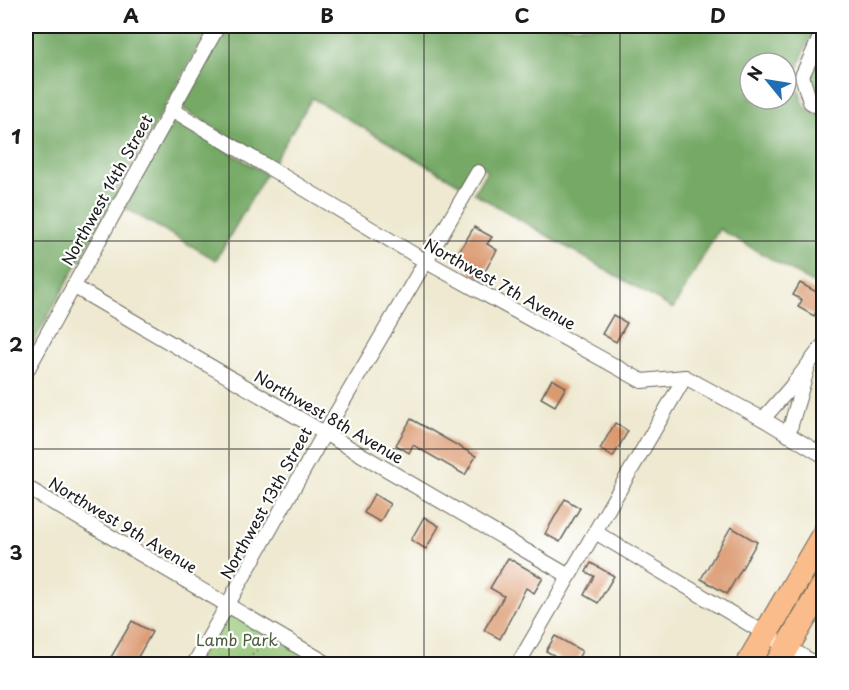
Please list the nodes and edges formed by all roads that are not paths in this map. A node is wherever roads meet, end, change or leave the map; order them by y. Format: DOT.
graph roads {
  1 [pos="218,26"];
  2 [pos="824,29"];
  3 [pos="171,109"];
  4 [pos="824,111"];
  5 [pos="478,172"];
  6 [pos="425,261"];
  7 [pos="73,286"];
  8 [pos="824,344"];
  9 [pos="809,363"];
  10 [pos="26,372"];
  11 [pos="685,377"];
  12 [pos="763,419"];
  13 [pos="324,434"];
  14 [pos="788,435"];
  15 [pos="824,456"];
  16 [pos="26,487"];
  17 [pos="595,532"];
  18 [pos="824,534"];
  19 [pos="569,576"];
  20 [pos="824,585"];
  21 [pos="227,606"];
  22 [pos="765,634"];
  23 [pos="782,656"];
  24 [pos="194,664"];
  25 [pos="328,664"];
  26 [pos="518,664"];
  27 [pos="748,664"];
  28 [pos="816,664"];
  1 -- 3 [label="street, Northwest 14th Street"];
  2 -- 4 [label="street"];
  3 -- 6 [label="street, Northwest 7th Avenue"];
  3 -- 7 [label="street, Northwest 14th Street"];
  5 -- 6 [label="street, Northwest 13th Street"];
  6 -- 11 [label="street, Northwest 7th Avenue"];
  6 -- 13 [label="street, Northwest 13th Street"];
  7 -- 10 [label="street, Northwest 14th Street"];
  7 -- 13 [label="street, Northwest 8th Avenue"];
  8 -- 9 [label="street"];
  9 -- 12 [label="street"];
  9 -- 14 [label="street"];
  11 -- 12 [label="street"];
  11 -- 17 [label="street"];
  12 -- 14 [label="street"];
  13 -- 19 [label="street, Northwest 8th Avenue"];
  13 -- 21 [label="street, Northwest 13th Street"];
  14 -- 15 [label="street"];
  16 -- 21 [label="street, Northwest 9th Avenue"];
  17 -- 19 [label="street"];
  17 -- 22 [label="street"];
  18 -- 22 [label="highway"];
  19 -- 26 [label="street"];
  20 -- 23 [label="highway"];
  21 -- 24 [label="street, Northwest 13th Street"];
  21 -- 25 [label="street, Northwest 9th Avenue"];
  22 -- 23 [label="street"];
  22 -- 27 [label="highway"];
  23 -- 28 [label="street"];
}
